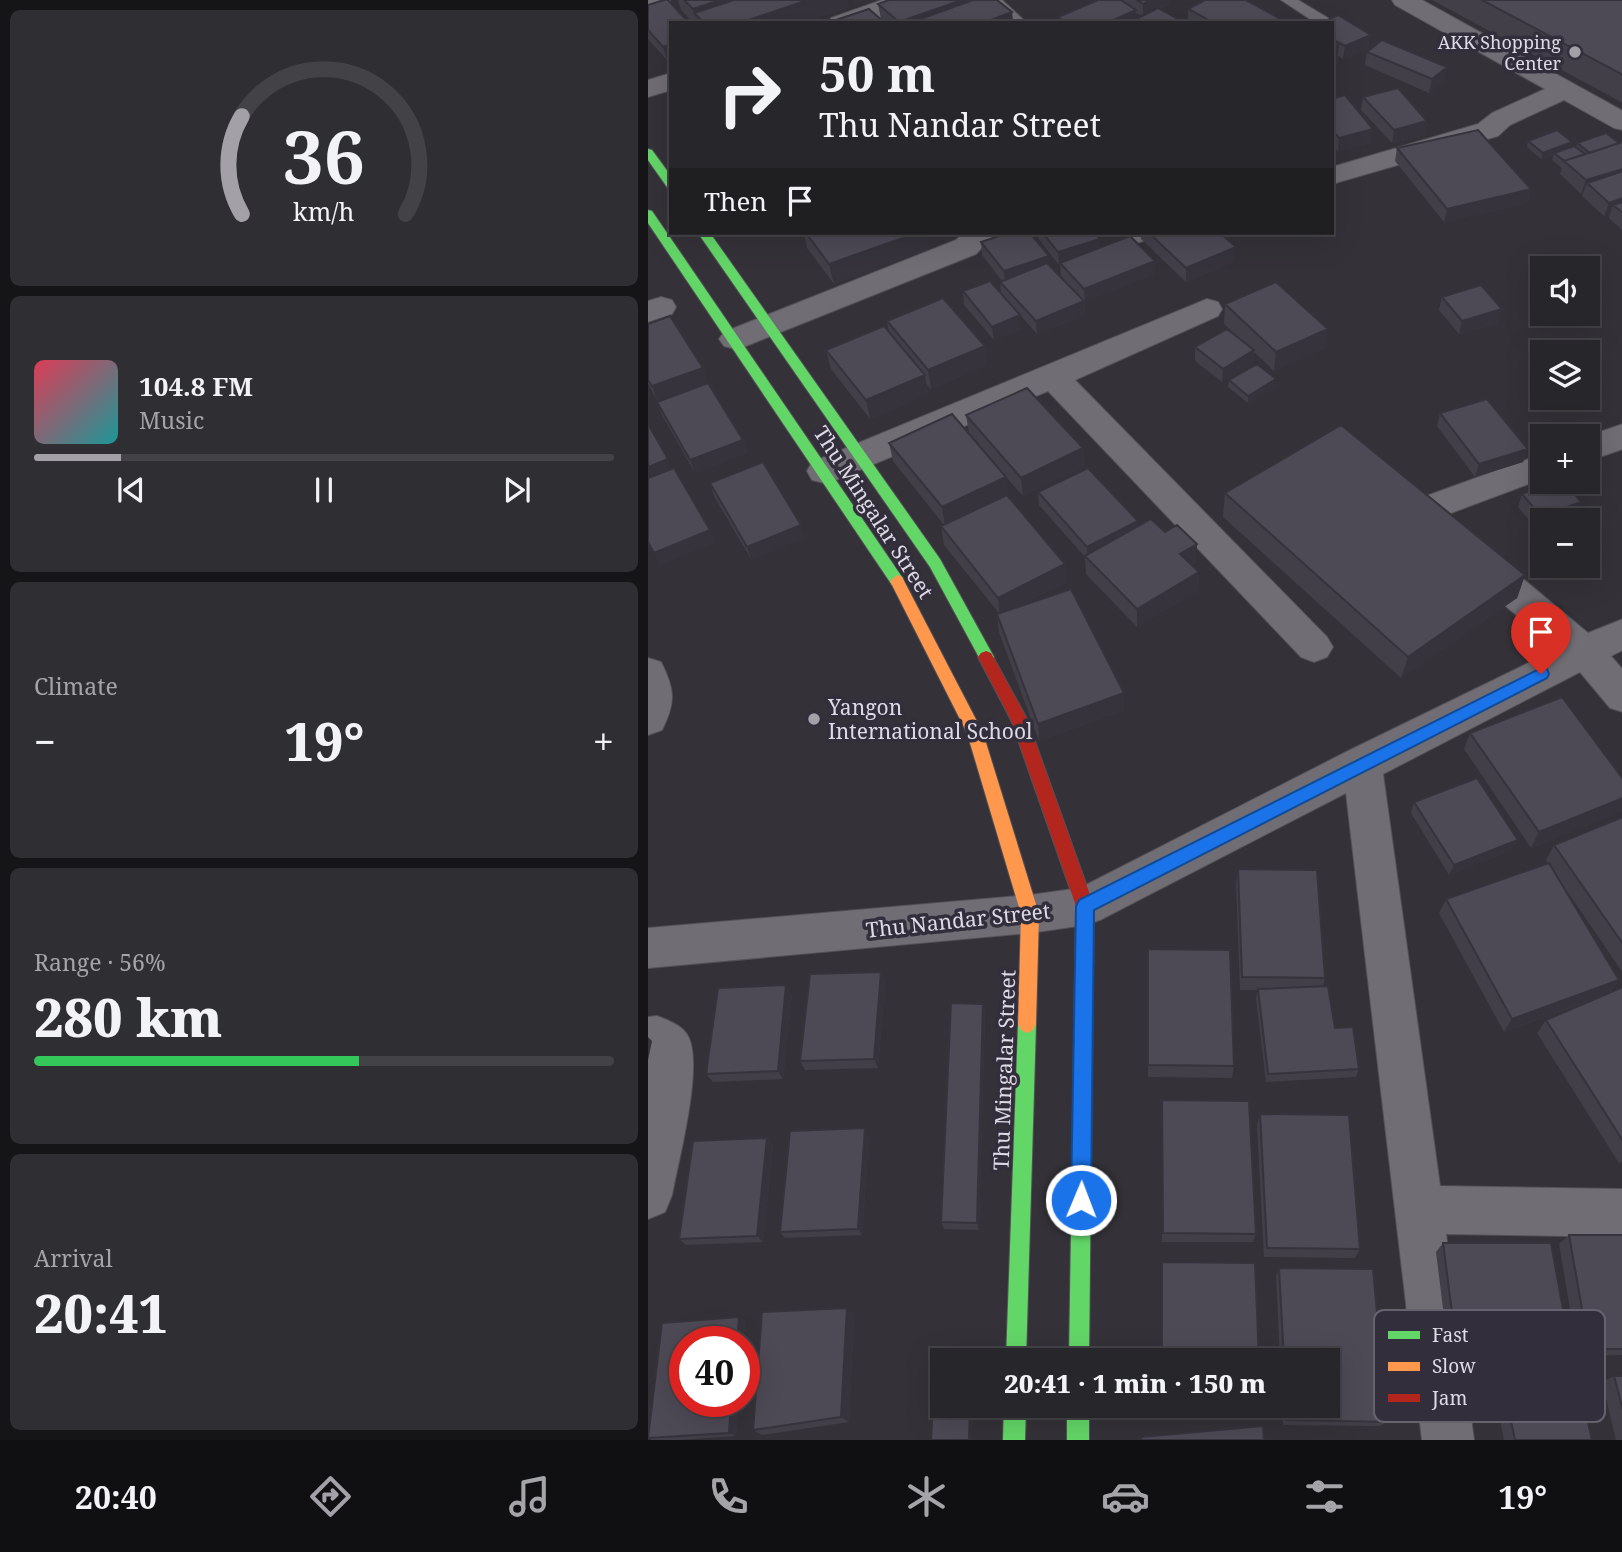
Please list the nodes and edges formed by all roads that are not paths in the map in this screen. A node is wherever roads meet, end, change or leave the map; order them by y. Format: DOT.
graph roads {
  1 [pos="658,0"];
  2 [pos="906,0"];
  3 [pos="987,0"];
  4 [pos="1288,0"];
  5 [pos="1404,0"];
  6 [pos="648,3"];
  7 [pos="846,21"];
  8 [pos="1013,21"];
  9 [pos="1326,21"];
  10 [pos="669,82"];
  11 [pos="648,89"];
  12 [pos="1566,89"];
  13 [pos="1623,122"];
  14 [pos="1334,175"];
  15 [pos="648,214"];
  16 [pos="669,235"];
  17 [pos="669,235"];
  18 [pos="704,235"];
  19 [pos="979,235"];
  20 [pos="714,279"];
  21 [pos="1207,309"];
  22 [pos="769,326"];
  23 [pos="735,339"];
  24 [pos="1053,377"];
  25 [pos="1623,436"];
  26 [pos="1600,445"];
  27 [pos="860,456"];
  28 [pos="1530,469"];
  29 [pos="824,471"];
  30 [pos="916,571"];
  31 [pos="1623,633"];
  32 [pos="1315,647"];
  33 [pos="1585,652"];
  34 [pos="648,673"];
  35 [pos="1623,697"];
  36 [pos="648,719"];
  37 [pos="1362,763"];
  38 [pos="1085,906"];
  39 [pos="1030,914"];
  40 [pos="648,948"];
  41 [pos="648,1039"];
  42 [pos="648,1195"];
  43 [pos="1421,1210"];
  44 [pos="1623,1213"];
  45 [pos="1433,1310"];
  46 [pos="1016,1348"];
  47 [pos="1079,1348"];
  48 [pos="1015,1418"];
  49 [pos="1078,1418"];
  50 [pos="1446,1422"];
  51 [pos="1014,1440"];
  52 [pos="1078,1440"];
  53 [pos="1448,1440"];
  1 -- 6 [label="street"];
  2 -- 7 [label="street"];
  3 -- 8 [label="street"];
  4 -- 9 [label="lane"];
  5 -- 12 [label="street"];
  10 -- 11 [label="street"];
  12 -- 13 [label="street"];
  12 -- 14 [label="street"];
  15 -- 16 [label="street, Thu Mingalar Street"];
  17 -- 20 [label="street, Thu Mingalar Street"];
  18 -- 20 [label="street, Thu Mingalar Street"];
  19 -- 22 [label="street"];
  20 -- 22 [label="street, Thu Mingalar Street"];
  20 -- 23 [label="street, Thu Mingalar Street"];
  21 -- 24 [label="street"];
  22 -- 23 [label="street"];
  22 -- 27 [label="street, Thu Mingalar Street"];
  23 -- 29 [label="street, Thu Mingalar Street"];
  24 -- 27 [label="street"];
  24 -- 32 [label="street"];
  25 -- 26 [label="street"];
  27 -- 29 [label="street"];
  27 -- 30 [label="street, Thu Mingalar Street"];
  28 -- 33 [label="street"];
  29 -- 30 [label="street, Thu Mingalar Street"];
  30 -- 38 [label="street, Thu Mingalar Street"];
  30 -- 39 [label="street, Thu Mingalar Street"];
  31 -- 33 [label="street, Thu Nandar Street"];
  33 -- 35 [label="street"];
  33 -- 37 [label="street, Thu Nandar Street"];
  34 -- 36 [label="street"];
  37 -- 38 [label="street, Thu Nandar Street"];
  37 -- 43 [label="street"];
  38 -- 39 [label="street, Thu Nandar Street"];
  38 -- 47 [label="street, Thu Mingalar Street"];
  39 -- 40 [label="street, Thu Nandar Street"];
  39 -- 46 [label="street, Thu Mingalar Street"];
  41 -- 42 [label="street"];
  43 -- 44 [label="street"];
  43 -- 45 [label="street"];
  48 -- 51 [label="street"];
  49 -- 52 [label="street"];
  50 -- 53 [label="street"];
}
